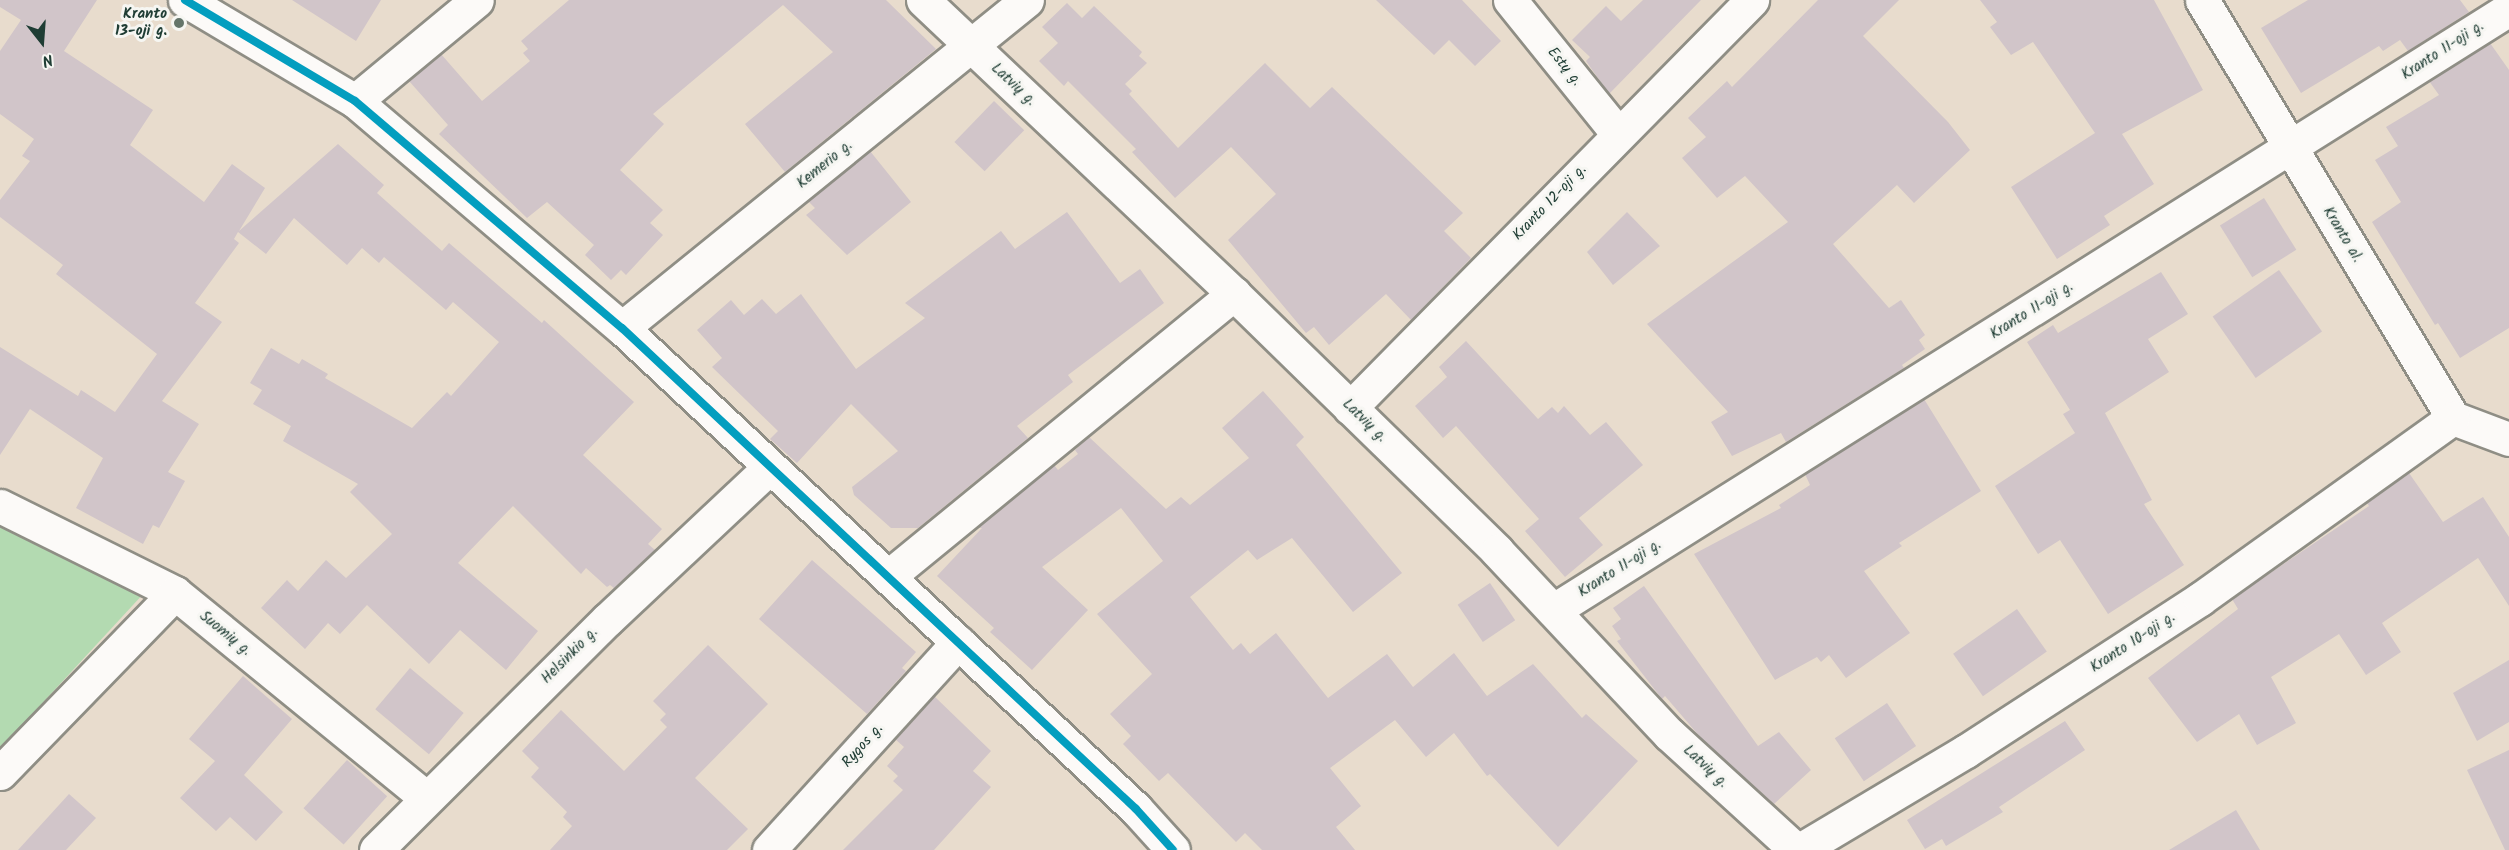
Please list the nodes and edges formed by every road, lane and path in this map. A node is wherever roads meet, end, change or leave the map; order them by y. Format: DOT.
graph roads {
  1 [pos="185,0"];
  2 [pos="477,0"];
  3 [pos="923,0"];
  4 [pos="1027,0"];
  5 [pos="1510,0"];
  6 [pos="1752,0"];
  7 [pos="2202,0"];
  8 [pos="2509,9"];
  9 [pos="971,46"];
  10 [pos="355,101"];
  11 [pos="1617,134"];
  12 [pos="2291,149"];
  13 [pos="1234,294"];
  14 [pos="622,328"];
  15 [pos="1350,408"];
  16 [pos="2453,418"];
  17 [pos="2509,439"];
  18 [pos="770,467"];
  19 [pos="0,506"];
  20 [pos="889,576"];
  21 [pos="175,593"];
  22 [pos="1554,610"];
  23 [pos="958,642"];
  24 [pos="0,772"];
  25 [pos="426,798"];
  26 [pos="376,850"];
  27 [pos="769,850"];
  28 [pos="1173,850"];
  29 [pos="1798,850"];
  1 -- 10 [label="street"];
  2 -- 10 [label="street"];
  3 -- 9 [label="street, Latvių g."];
  4 -- 9 [label="street, Kemerio g."];
  5 -- 11 [label="street, Estų g."];
  6 -- 11 [label="street, Kranto 12-oji g."];
  7 -- 12 [label="street, Kranto al."];
  8 -- 12 [label="street, Kranto 11-oji g."];
  9 -- 13 [label="street, Latvių g."];
  9 -- 14 [label="street, Kemerio g."];
  10 -- 14 [label="street"];
  11 -- 15 [label="street, Kranto 12-oji g."];
  12 -- 16 [label="street, Kranto al."];
  12 -- 22 [label="street, Kranto 11-oji g."];
  13 -- 15 [label="street, Latvių g."];
  13 -- 20 [label="street"];
  14 -- 18 [label="street"];
  15 -- 22 [label="street, Latvių g."];
  16 -- 17 [label="street"];
  16 -- 29 [label="street, Kranto 10-oji g."];
  18 -- 20 [label="street"];
  18 -- 25 [label="street, Helsinkio g."];
  19 -- 21 [label="street, Suomių g."];
  20 -- 23 [label="street"];
  21 -- 24 [label="street"];
  21 -- 25 [label="street, Suomių g."];
  22 -- 29 [label="street, Latvių g."];
  23 -- 27 [label="street, Rygos g."];
  23 -- 28 [label="street"];
  25 -- 26 [label="street, Helsinkio g."];
}
